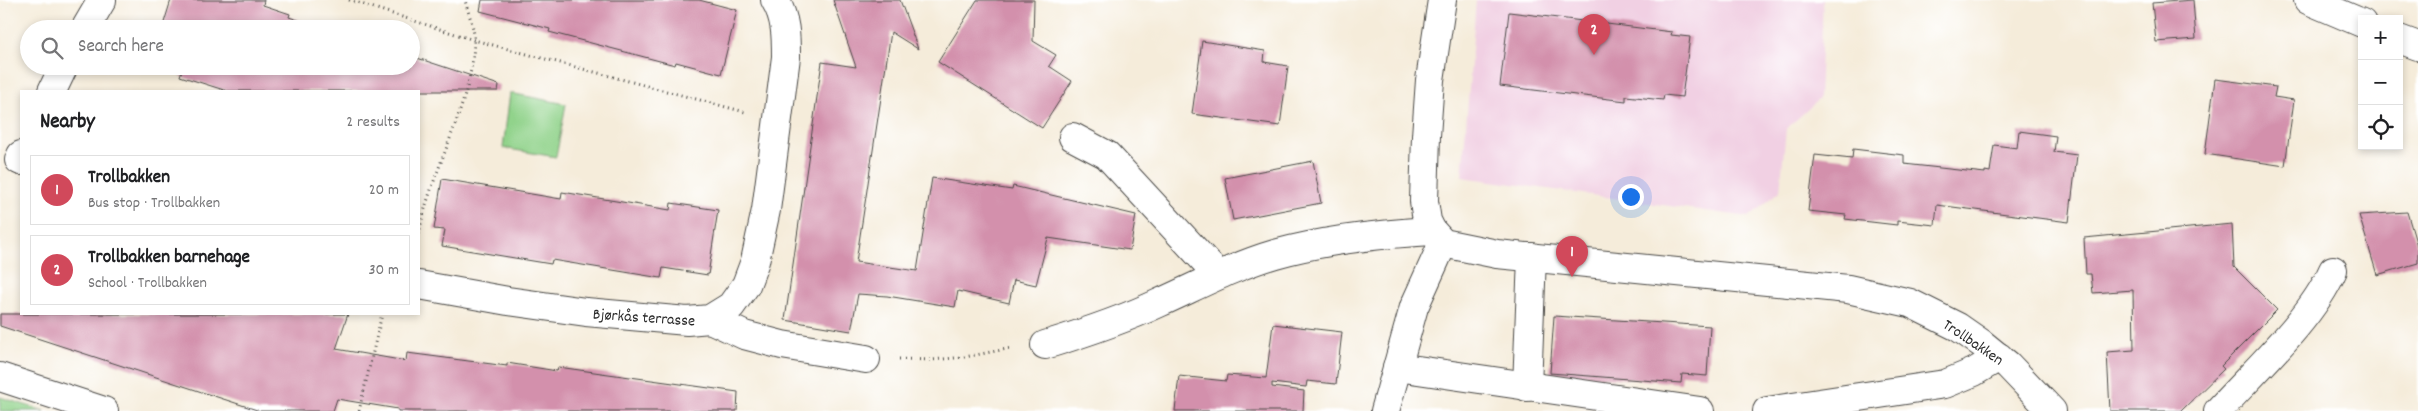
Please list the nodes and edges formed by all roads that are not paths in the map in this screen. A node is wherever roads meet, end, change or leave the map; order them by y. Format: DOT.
graph roads {
  1 [pos="102,0"];
  2 [pos="775,0"];
  3 [pos="1442,0"];
  4 [pos="2308,0"];
  5 [pos="90,20"];
  6 [pos="2358,21"];
  7 [pos="2403,40"];
  8 [pos="2418,46"];
  9 [pos="60,75"];
  10 [pos="52,90"];
  11 [pos="1073,137"];
  12 [pos="1438,237"];
  13 [pos="1532,257"];
  14 [pos="2333,270"];
  15 [pos="1218,275"];
  16 [pos="420,285"];
  17 [pos="710,319"];
  18 [pos="1045,345"];
  19 [pos="1999,358"];
  20 [pos="866,359"];
  21 [pos="1397,367"];
  22 [pos="0,377"];
  23 [pos="1527,387"];
  24 [pos="104,411"];
  25 [pos="1385,411"];
  26 [pos="1700,411"];
  27 [pos="1767,411"];
  28 [pos="2052,411"];
  29 [pos="2218,411"];
  1 -- 5 [label="street"];
  2 -- 17 [label="street, Bjørkås terrasse"];
  3 -- 12 [label="street"];
  4 -- 6 [label="street"];
  7 -- 8 [label="street"];
  9 -- 10 [label="street"];
  11 -- 15 [label="street"];
  12 -- 13 [label="street, Trollbakken"];
  12 -- 15 [label="street, Trollbakken"];
  12 -- 21 [label="street"];
  13 -- 19 [label="street, Trollbakken"];
  13 -- 23 [label="street"];
  14 -- 29 [label="street"];
  15 -- 18 [label="street, Trollbakken"];
  16 -- 17 [label="street, Bjørkås terrasse"];
  17 -- 20 [label="street"];
  19 -- 27 [label="street"];
  19 -- 28 [label="street, Trollbakken"];
  21 -- 23 [label="street"];
  21 -- 25 [label="street"];
  22 -- 24 [label="street"];
  23 -- 26 [label="street"];
}
